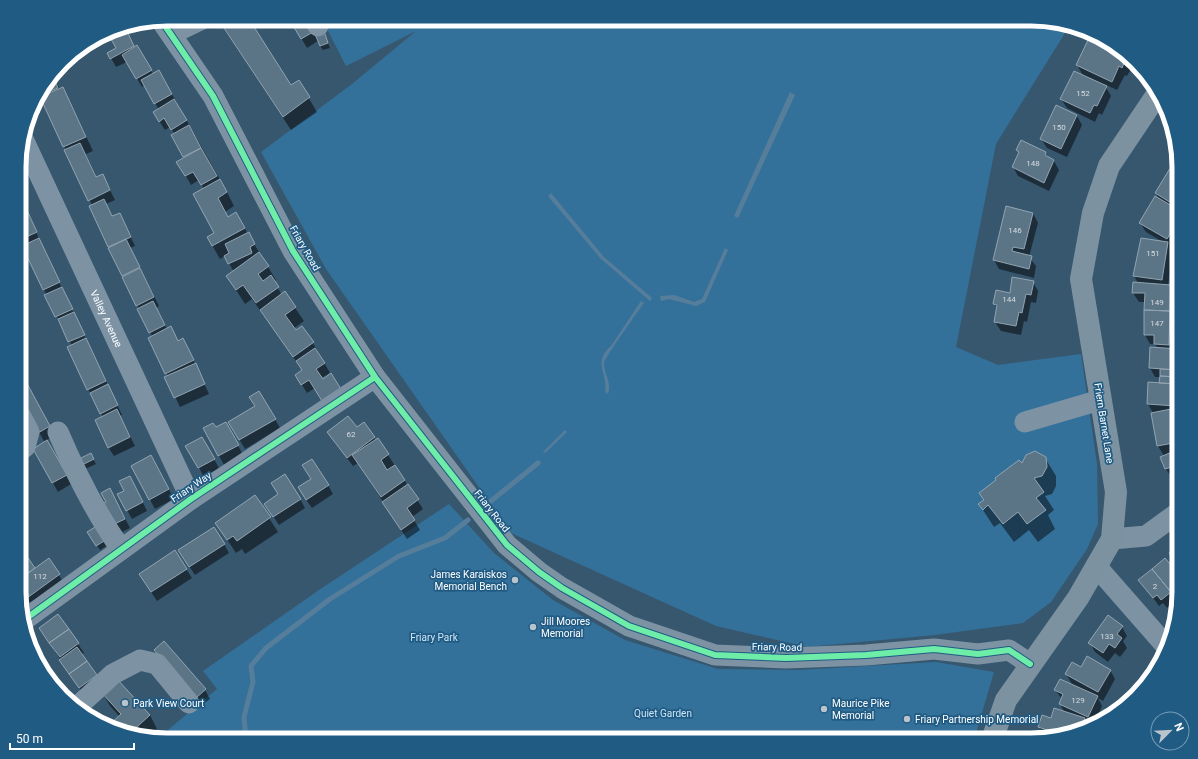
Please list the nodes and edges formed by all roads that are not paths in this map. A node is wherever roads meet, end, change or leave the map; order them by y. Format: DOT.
graph roads {
  1 [pos="166,27"];
  2 [pos="1154,98"];
  3 [pos="27,148"];
  4 [pos="375,377"];
  5 [pos="1100,400"];
  6 [pos="1025,422"];
  7 [pos="26,426"];
  8 [pos="58,432"];
  9 [pos="26,443"];
  10 [pos="191,499"];
  11 [pos="1172,517"];
  12 [pos="1112,540"];
  13 [pos="121,549"];
  14 [pos="1096,566"];
  15 [pos="28,617"];
  16 [pos="1162,642"];
  17 [pos="1030,664"];
  18 [pos="189,702"];
  19 [pos="81,704"];
  20 [pos="994,733"];
  1 -- 4 [label="street, Friary Road"];
  2 -- 5 [label="main road, Friern Barnet Lane"];
  3 -- 10 [label="street, Valley Avenue"];
  4 -- 10 [label="street, Friary Way"];
  4 -- 17 [label="street, Friary Road"];
  5 -- 6 [label="street"];
  5 -- 12 [label="main road, Friern Barnet Lane"];
  7 -- 9 [label="street"];
  8 -- 13 [label="street"];
  10 -- 13 [label="street, Friary Way"];
  11 -- 12 [label="street"];
  12 -- 14 [label="main road, Friern Barnet Lane"];
  13 -- 15 [label="street, Friary Way"];
  14 -- 16 [label="street"];
  14 -- 17 [label="main road, Friern Barnet Lane"];
  17 -- 20 [label="main road, Friern Barnet Lane"];
  18 -- 19 [label="street"];
}
